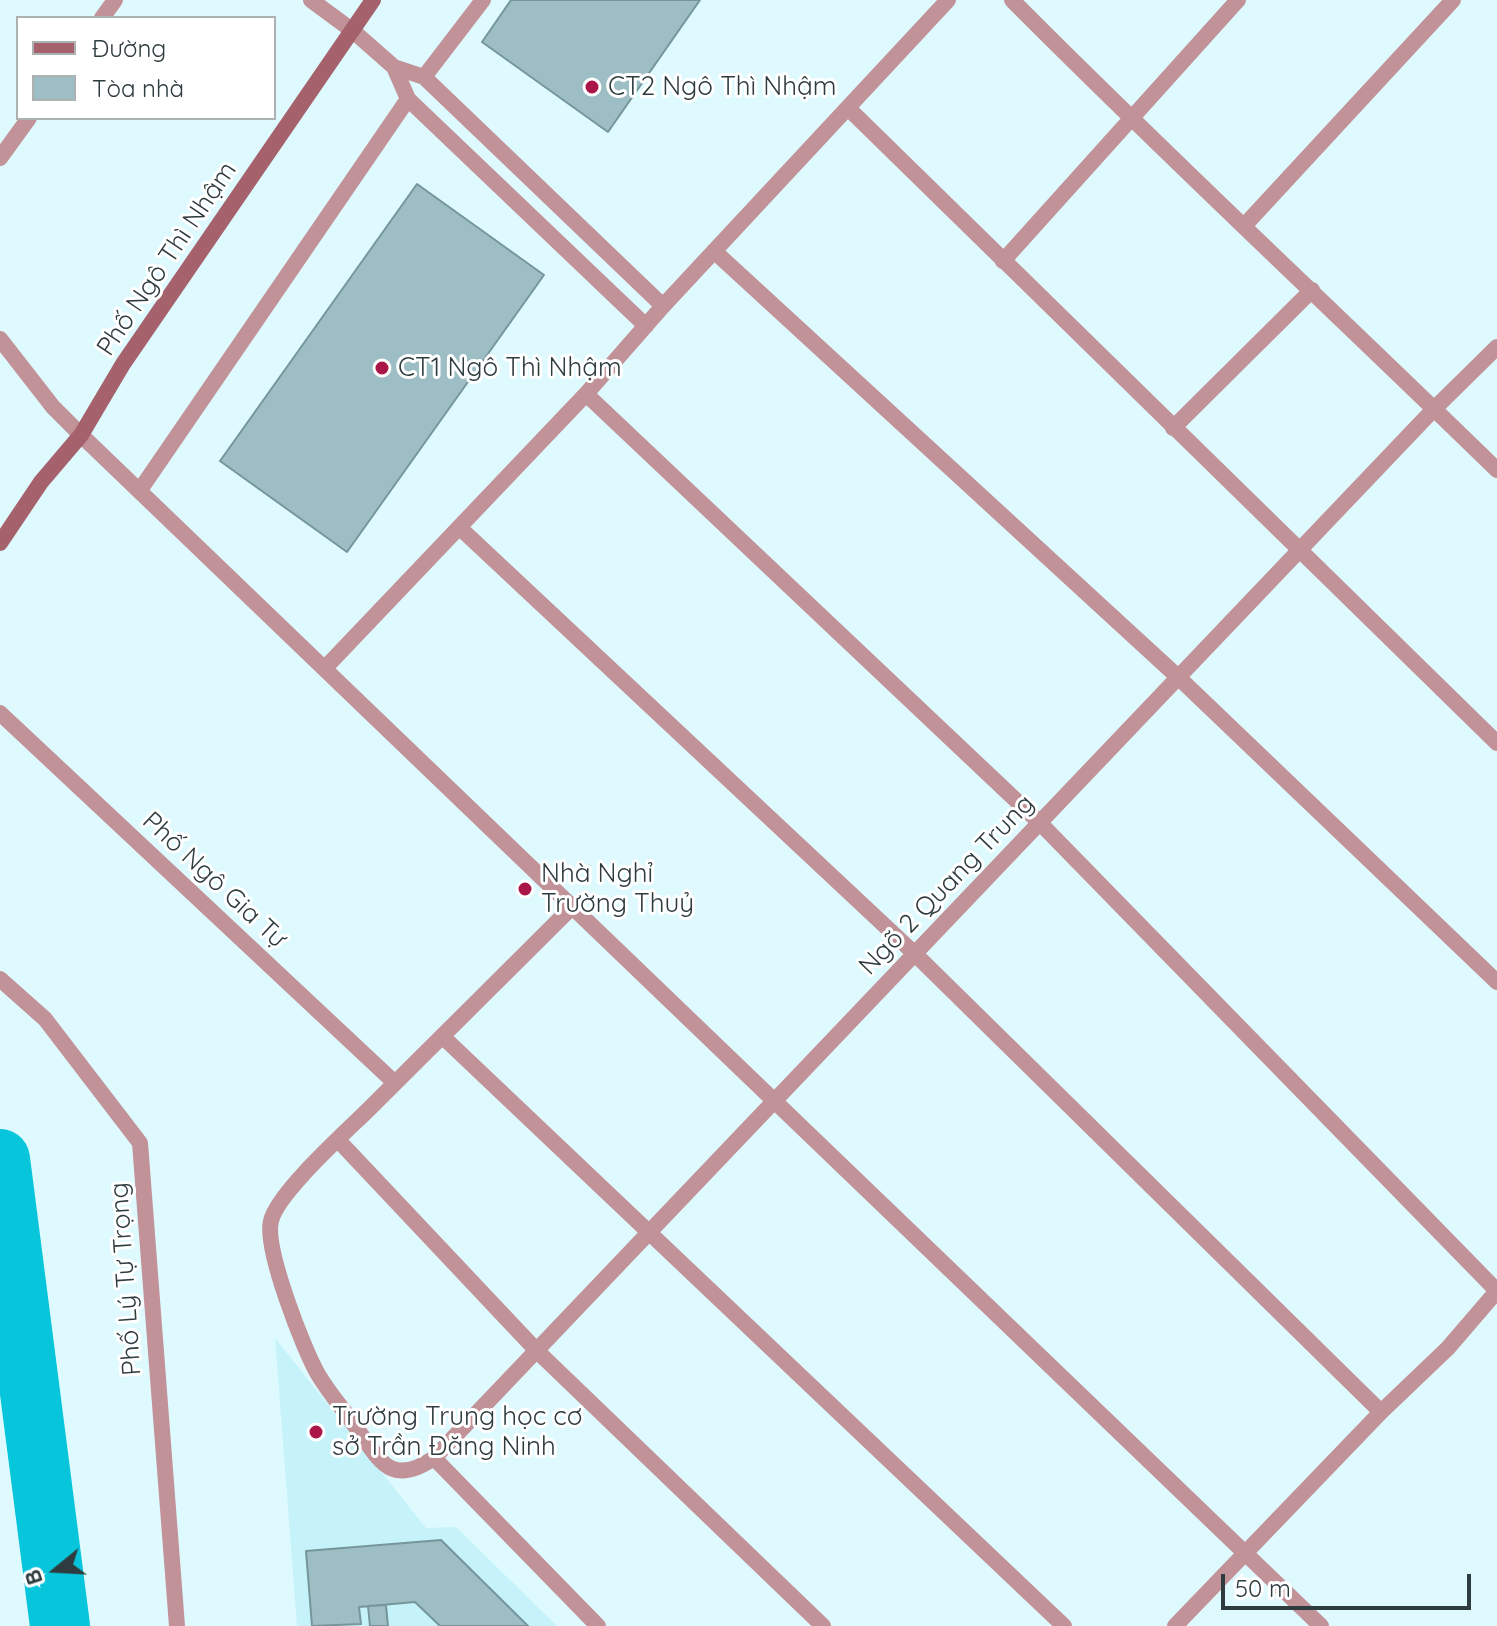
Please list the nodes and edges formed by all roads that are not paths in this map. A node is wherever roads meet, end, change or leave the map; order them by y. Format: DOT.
graph roads {
  1 [pos="311,0"];
  2 [pos="373,0"];
  3 [pos="483,0"];
  4 [pos="948,0"];
  5 [pos="1012,0"];
  6 [pos="1238,0"];
  7 [pos="1453,0"];
  8 [pos="353,31"];
  9 [pos="394,67"];
  10 [pos="424,77"];
  11 [pos="408,99"];
  12 [pos="848,108"];
  13 [pos="1130,119"];
  14 [pos="28,120"];
  15 [pos="0,158"];
  16 [pos="1244,226"];
  17 [pos="714,251"];
  18 [pos="1003,261"];
  19 [pos="1312,290"];
  20 [pos="663,306"];
  21 [pos="646,326"];
  22 [pos="0,339"];
  23 [pos="1497,347"];
  24 [pos="586,394"];
  25 [pos="1434,409"];
  26 [pos="1173,428"];
  27 [pos="81,435"];
  28 [pos="1497,470"];
  29 [pos="140,490"];
  30 [pos="460,528"];
  31 [pos="0,543"];
  32 [pos="1299,550"];
  33 [pos="325,668"];
  34 [pos="1178,677"];
  35 [pos="0,713"];
  36 [pos="1497,743"];
  37 [pos="1040,823"];
  38 [pos="573,906"];
  39 [pos="915,954"];
  40 [pos="0,979"];
  41 [pos="1497,982"];
  42 [pos="442,1036"];
  43 [pos="395,1083"];
  44 [pos="775,1100"];
  45 [pos="338,1140"];
  46 [pos="648,1234"];
  47 [pos="1497,1291"];
  48 [pos="537,1351"];
  49 [pos="1381,1412"];
  50 [pos="434,1458"];
  51 [pos="1245,1553"];
  52 [pos="177,1626"];
  53 [pos="598,1626"];
  54 [pos="823,1626"];
  55 [pos="1064,1626"];
  56 [pos="1175,1626"];
  57 [pos="1321,1626"];
  1 -- 8 [label="street"];
  2 -- 8 [label="main road, Phố Ngô Thì Nhậm"];
  3 -- 10 [label="street"];
  4 -- 12 [label="street"];
  5 -- 13 [label="street"];
  6 -- 13 [label="street"];
  7 -- 16 [label="street"];
  8 -- 9 [label="street"];
  8 -- 27 [label="main road, Phố Ngô Thì Nhậm"];
  9 -- 10 [label="street"];
  9 -- 11 [label="street"];
  10 -- 20 [label="street"];
  11 -- 21 [label="street"];
  11 -- 29 [label="street"];
  12 -- 17 [label="street"];
  12 -- 18 [label="street"];
  13 -- 16 [label="street"];
  13 -- 18 [label="street"];
  14 -- 15 [label="street"];
  16 -- 19 [label="street"];
  17 -- 20 [label="street"];
  17 -- 34 [label="street"];
  18 -- 26 [label="street"];
  19 -- 25 [label="street"];
  19 -- 26 [label="street"];
  20 -- 21 [label="street"];
  21 -- 24 [label="street"];
  22 -- 27 [label="street"];
  23 -- 25 [label="street, Ngõ 2 Quang Trung"];
  24 -- 30 [label="street"];
  24 -- 37 [label="street"];
  25 -- 28 [label="street"];
  25 -- 32 [label="street, Ngõ 2 Quang Trung"];
  26 -- 32 [label="street"];
  27 -- 29 [label="street"];
  27 -- 31 [label="main road, Phố Ngô Thì Nhậm"];
  29 -- 33 [label="street"];
  30 -- 33 [label="street"];
  30 -- 39 [label="street"];
  32 -- 34 [label="street, Ngõ 2 Quang Trung"];
  32 -- 36 [label="street"];
  33 -- 38 [label="street"];
  34 -- 37 [label="street, Ngõ 2 Quang Trung"];
  34 -- 41 [label="street"];
  35 -- 43 [label="street, Phố Ngô Gia Tự"];
  37 -- 39 [label="street, Ngõ 2 Quang Trung"];
  37 -- 47 [label="street"];
  38 -- 42 [label="street"];
  38 -- 44 [label="street"];
  39 -- 44 [label="street, Ngõ 2 Quang Trung"];
  39 -- 49 [label="street"];
  40 -- 52 [label="street, Phố Lý Tự Trọng"];
  42 -- 43 [label="street"];
  42 -- 46 [label="street"];
  43 -- 45 [label="street"];
  44 -- 46 [label="street, Ngõ 2 Quang Trung"];
  44 -- 51 [label="street"];
  45 -- 48 [label="street"];
  45 -- 50 [label="street"];
  46 -- 48 [label="street, Ngõ 2 Quang Trung"];
  46 -- 55 [label="street"];
  47 -- 49 [label="street"];
  48 -- 50 [label="street, Ngõ 2 Quang Trung"];
  48 -- 54 [label="street"];
  49 -- 51 [label="street"];
  50 -- 53 [label="street"];
  51 -- 56 [label="street"];
  51 -- 57 [label="street"];
}
